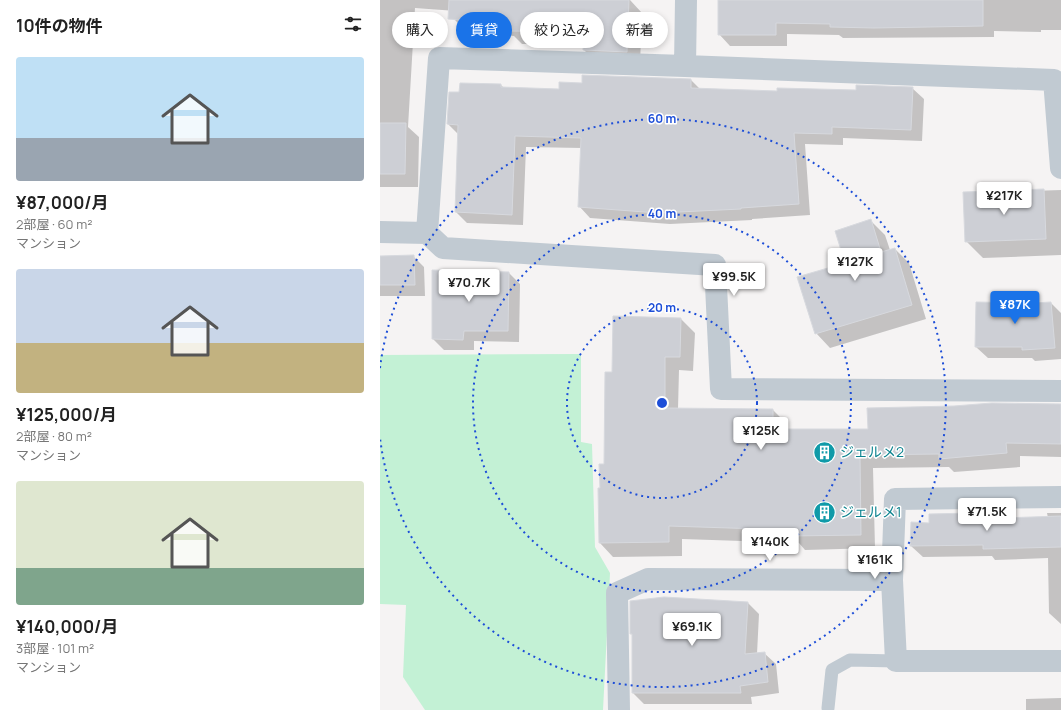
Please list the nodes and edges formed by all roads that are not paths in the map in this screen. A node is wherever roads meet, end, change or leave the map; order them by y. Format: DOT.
graph roads {
  1 [pos="686,0"];
  2 [pos="684,66"];
  3 [pos="1058,80"];
  4 [pos="1061,168"];
  5 [pos="380,232"];
  6 [pos="427,233"];
  7 [pos="1061,391"];
  8 [pos="1061,497"];
  9 [pos="892,580"];
  10 [pos="896,661"];
  11 [pos="1061,661"];
  12 [pos="828,708"];
  13 [pos="619,710"];
  1 -- 2 [label="street"];
  2 -- 3 [label="street"];
  2 -- 6 [label="street"];
  3 -- 4 [label="street"];
  5 -- 6 [label="street"];
  6 -- 7 [label="street"];
  8 -- 9 [label="street"];
  9 -- 10 [label="street"];
  9 -- 13 [label="street"];
  10 -- 11 [label="street"];
  10 -- 12 [label="lane"];
}
